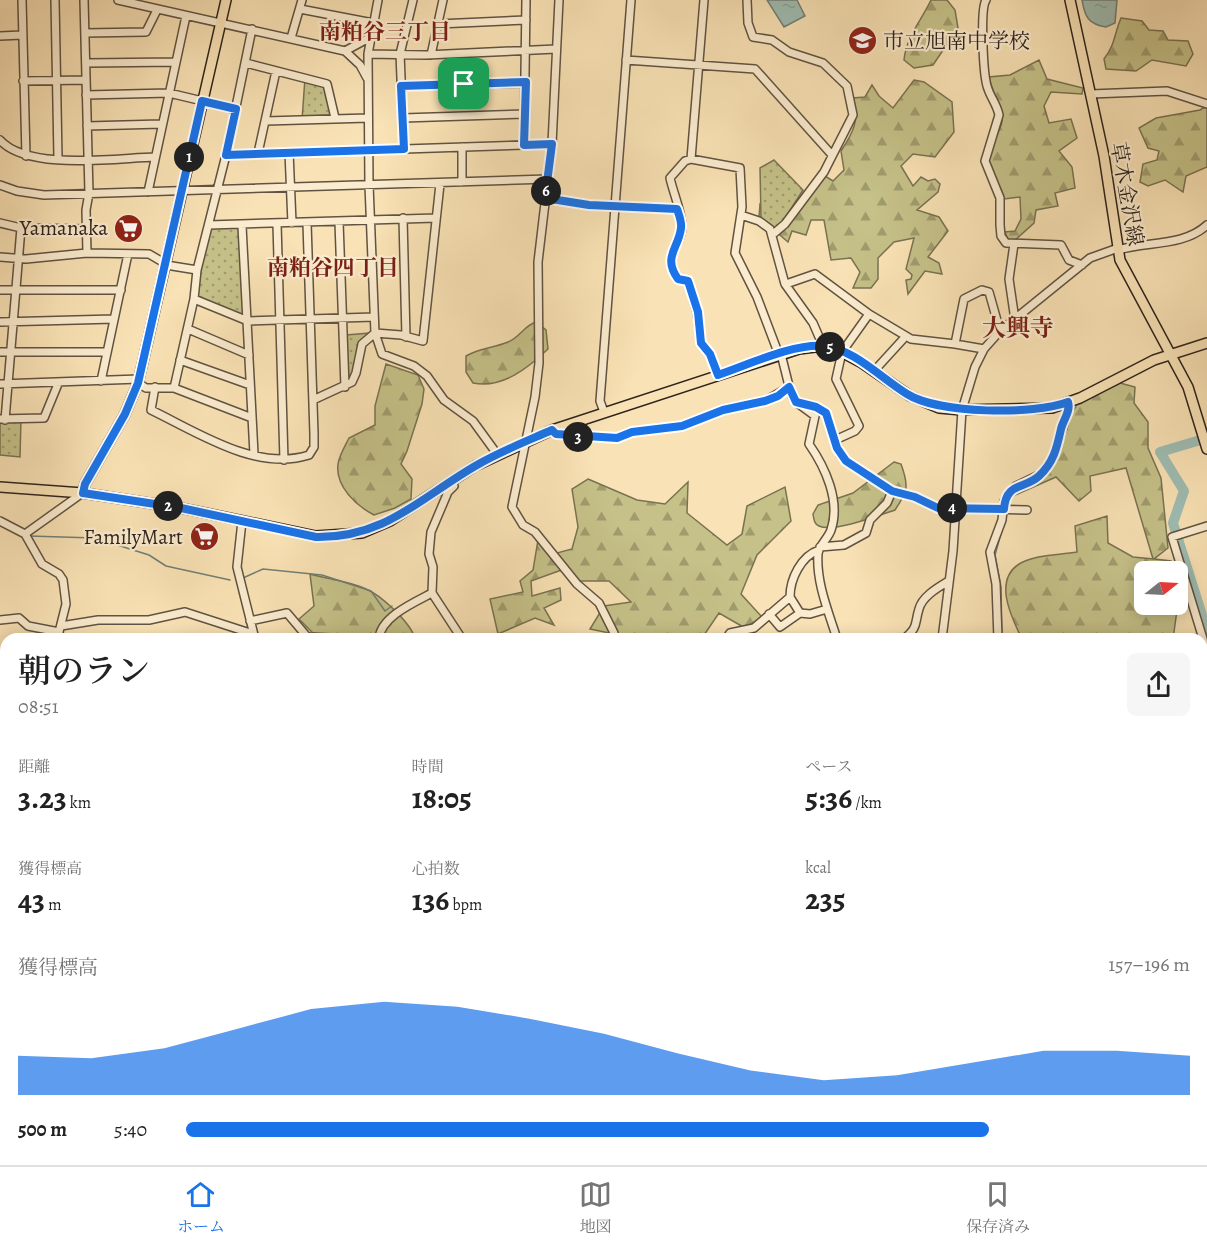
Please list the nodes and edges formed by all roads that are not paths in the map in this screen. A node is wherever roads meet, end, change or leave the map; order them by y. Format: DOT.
graph roads {
  1 [pos="22,0"];
  2 [pos="55,0"];
  3 [pos="84,0"];
  4 [pos="118,0"];
  5 [pos="226,0"];
  6 [pos="302,0"];
  7 [pos="378,0"];
  8 [pos="412,0"];
  9 [pos="443,0"];
  10 [pos="526,0"];
  11 [pos="559,0"];
  12 [pos="631,0"];
  13 [pos="704,0"];
  14 [pos="747,0"];
  15 [pos="986,0"];
  16 [pos="1070,0"];
  17 [pos="300,9"];
  18 [pos="157,10"];
  19 [pos="186,16"];
  20 [pos="526,20"];
  21 [pos="220,23"];
  22 [pos="373,23"];
  23 [pos="438,24"];
  24 [pos="252,29"];
  25 [pos="85,33"];
  26 [pos="22,35"];
  27 [pos="0,36"];
  28 [pos="291,38"];
  29 [pos="369,38"];
  30 [pos="556,49"];
  31 [pos="345,51"];
  32 [pos="526,52"];
  33 [pos="368,54"];
  34 [pos="400,54"];
  35 [pos="431,55"];
  36 [pos="626,60"];
  37 [pos="176,62"];
  38 [pos="86,63"];
  39 [pos="246,63"];
  40 [pos="699,65"];
  41 [pos="276,71"];
  42 [pos="368,79"];
  43 [pos="56,80"];
  44 [pos="86,80"];
  45 [pos="22,81"];
  46 [pos="526,82"];
  47 [pos="401,86"];
  48 [pos="169,93"];
  49 [pos="1091,94"];
  50 [pos="86,95"];
  51 [pos="202,101"];
  52 [pos="1207,104"];
  53 [pos="236,109"];
  54 [pos="525,114"];
  55 [pos="335,118"];
  56 [pos="368,118"];
  57 [pos="403,118"];
  58 [pos="266,122"];
  59 [pos="161,124"];
  60 [pos="87,126"];
  61 [pos="552,144"];
  62 [pos="1,145"];
  63 [pos="524,145"];
  64 [pos="462,147"];
  65 [pos="404,149"];
  66 [pos="369,150"];
  67 [pos="289,152"];
  68 [pos="258,153"];
  69 [pos="226,155"];
  70 [pos="832,155"];
  71 [pos="26,156"];
  72 [pos="155,157"];
  73 [pos="58,158"];
  74 [pos="88,159"];
  75 [pos="692,159"];
  76 [pos="548,179"];
  77 [pos="462,182"];
  78 [pos="440,184"];
  79 [pos="0,185"];
  80 [pos="369,185"];
  81 [pos="290,186"];
  82 [pos="217,189"];
  83 [pos="148,192"];
  84 [pos="181,192"];
  85 [pos="89,193"];
  86 [pos="545,198"];
  87 [pos="615,204"];
  88 [pos="677,209"];
  89 [pos="741,215"];
  90 [pos="403,218"];
  91 [pos="436,218"];
  92 [pos="371,219"];
  93 [pos="339,222"];
  94 [pos="0,223"];
  95 [pos="307,223"];
  96 [pos="277,224"];
  97 [pos="292,224"];
  98 [pos="209,225"];
  99 [pos="242,226"];
  100 [pos="1206,227"];
  101 [pos="21,228"];
  102 [pos="86,229"];
  103 [pos="772,236"];
  104 [pos="1014,244"];
  105 [pos="1118,249"];
  106 [pos="87,254"];
  107 [pos="128,254"];
  108 [pos="0,257"];
  109 [pos="18,258"];
  110 [pos="166,265"];
  111 [pos="1082,265"];
  112 [pos="197,270"];
  113 [pos="786,285"];
  114 [pos="0,290"];
  115 [pos="121,290"];
  116 [pos="15,292"];
  117 [pos="194,299"];
  118 [pos="869,314"];
  119 [pos="374,317"];
  120 [pos="342,318"];
  121 [pos="114,319"];
  122 [pos="310,319"];
  123 [pos="279,320"];
  124 [pos="1015,320"];
  125 [pos="248,321"];
  126 [pos="0,322"];
  127 [pos="13,322"];
  128 [pos="188,329"];
  129 [pos="1000,331"];
  130 [pos="375,333"];
  131 [pos="406,336"];
  132 [pos="906,336"];
  133 [pos="1207,343"];
  134 [pos="955,344"];
  135 [pos="822,346"];
  136 [pos="984,349"];
  137 [pos="0,352"];
  138 [pos="107,352"];
  139 [pos="843,352"];
  140 [pos="10,353"];
  141 [pos="780,354"];
  142 [pos="249,355"];
  143 [pos="1170,355"];
  144 [pos="180,360"];
  145 [pos="874,372"];
  146 [pos="718,375"];
  147 [pos="101,381"];
  148 [pos="139,381"];
  149 [pos="4,384"];
  150 [pos="58,384"];
  151 [pos="250,385"];
  152 [pos="154,387"];
  153 [pos="345,387"];
  154 [pos="789,387"];
  155 [pos="174,388"];
  156 [pos="313,400"];
  157 [pos="1068,402"];
  158 [pos="802,405"];
  159 [pos="962,410"];
  160 [pos="604,412"];
  161 [pos="252,418"];
  162 [pos="2,419"];
  163 [pos="552,430"];
  164 [pos="835,440"];
  165 [pos="527,441"];
  166 [pos="1207,445"];
  167 [pos="254,454"];
  168 [pos="497,454"];
  169 [pos="284,460"];
  170 [pos="452,482"];
  171 [pos="0,488"];
  172 [pos="892,491"];
  173 [pos="83,493"];
  174 [pos="954,508"];
  175 [pos="1004,509"];
  176 [pos="1027,510"];
  177 [pos="0,521"];
  178 [pos="242,521"];
  179 [pos="1207,526"];
  180 [pos="25,534"];
  181 [pos="819,549"];
  182 [pos="947,582"];
  183 [pos="432,592"];
  184 [pos="790,597"];
  185 [pos="827,609"];
  186 [pos="800,613"];
  187 [pos="769,614"];
  188 [pos="0,620"];
  189 [pos="250,621"];
  190 [pos="60,632"];
  191 [pos="244,633"];
  192 [pos="252,633"];
  193 [pos="305,633"];
  194 [pos="381,633"];
  195 [pos="458,633"];
  196 [pos="614,633"];
  197 [pos="730,633"];
  198 [pos="835,633"];
  199 [pos="911,633"];
  200 [pos="943,633"];
  201 [pos="998,633"];
  202 [pos="1201,633"];
  1 -- 26 [label="street"];
  2 -- 43 [label="street"];
  3 -- 25 [label="street"];
  4 -- 18 [label="street"];
  5 -- 21 [label="main road"];
  6 -- 17 [label="street"];
  7 -- 22 [label="street"];
  8 -- 34 [label="street"];
  9 -- 23 [label="street"];
  10 -- 20 [label="street"];
  11 -- 30 [label="street"];
  12 -- 36 [label="street"];
  13 -- 40 [label="street"];
  14 -- 70 [label="street"];
  15 -- 104 [label="street"];
  16 -- 49 [label="main road, 草木金沢線"];
  17 -- 22 [label="street"];
  17 -- 28 [label="street"];
  18 -- 19 [label="street"];
  18 -- 25 [label="street"];
  19 -- 21 [label="street"];
  19 -- 37 [label="street"];
  20 -- 23 [label="street"];
  20 -- 32 [label="street"];
  21 -- 24 [label="street"];
  21 -- 51 [label="main road"];
  22 -- 29 [label="street"];
  23 -- 35 [label="street"];
  24 -- 28 [label="street"];
  24 -- 39 [label="street"];
  25 -- 38 [label="street"];
  26 -- 27 [label="street"];
  26 -- 45 [label="street"];
  28 -- 31 [label="street"];
  29 -- 31 [label="street"];
  29 -- 33 [label="street"];
  30 -- 32 [label="street"];
  30 -- 61 [label="street"];
  31 -- 42 [label="street"];
  32 -- 35 [label="street"];
  32 -- 46 [label="street"];
  33 -- 34 [label="street"];
  33 -- 42 [label="street"];
  34 -- 35 [label="street"];
  34 -- 47 [label="street"];
  36 -- 40 [label="street"];
  36 -- 87 [label="street"];
  37 -- 38 [label="street"];
  37 -- 48 [label="street"];
  38 -- 44 [label="street"];
  39 -- 41 [label="street"];
  39 -- 53 [label="street"];
  40 -- 70 [label="street"];
  40 -- 75 [label="street"];
  41 -- 55 [label="street"];
  41 -- 58 [label="street"];
  42 -- 56 [label="street"];
  43 -- 44 [label="street"];
  43 -- 45 [label="street"];
  43 -- 73 [label="street"];
  44 -- 50 [label="street"];
  45 -- 71 [label="street"];
  46 -- 47 [label="street"];
  46 -- 54 [label="street"];
  47 -- 57 [label="street"];
  48 -- 50 [label="street"];
  48 -- 51 [label="street"];
  48 -- 59 [label="street"];
  49 -- 52 [label="street"];
  49 -- 105 [label="main road, 草木金沢線"];
  50 -- 60 [label="street"];
  51 -- 53 [label="street"];
  51 -- 84 [label="main road"];
  53 -- 69 [label="street"];
  54 -- 57 [label="street"];
  54 -- 63 [label="street"];
  55 -- 56 [label="street"];
  55 -- 58 [label="street"];
  56 -- 66 [label="street"];
  57 -- 65 [label="street"];
  58 -- 68 [label="street"];
  59 -- 60 [label="street"];
  59 -- 72 [label="street"];
  60 -- 74 [label="street"];
  61 -- 63 [label="street"];
  61 -- 76 [label="street"];
  62 -- 71 [label="street"];
  63 -- 64 [label="street"];
  64 -- 65 [label="street"];
  64 -- 77 [label="street"];
  65 -- 66 [label="street"];
  66 -- 67 [label="street"];
  66 -- 80 [label="street"];
  67 -- 68 [label="street"];
  67 -- 81 [label="street"];
  68 -- 69 [label="street"];
  69 -- 82 [label="street"];
  70 -- 103 [label="street"];
  71 -- 73 [label="street"];
  72 -- 74 [label="street"];
  72 -- 83 [label="street"];
  73 -- 74 [label="street"];
  74 -- 85 [label="street"];
  75 -- 88 [label="street"];
  75 -- 89 [label="street"];
  76 -- 77 [label="street"];
  76 -- 86 [label="street"];
  77 -- 78 [label="street"];
  78 -- 80 [label="street"];
  78 -- 91 [label="street"];
  79 -- 85 [label="street"];
  80 -- 81 [label="street"];
  80 -- 92 [label="street"];
  81 -- 82 [label="street"];
  81 -- 97 [label="street"];
  82 -- 84 [label="street"];
  82 -- 98 [label="street"];
  83 -- 84 [label="street"];
  83 -- 85 [label="street"];
  84 -- 110 [label="main road"];
  85 -- 102 [label="street"];
  86 -- 87 [label="street"];
  86 -- 165 [label="street"];
  87 -- 88 [label="street"];
  87 -- 160 [label="street"];
  88 -- 146 [label="street"];
  89 -- 103 [label="street"];
  89 -- 141 [label="street"];
  90 -- 91 [label="street"];
  90 -- 92 [label="street"];
  90 -- 131 [label="street"];
  91 -- 131 [label="street"];
  92 -- 93 [label="street"];
  92 -- 119 [label="street"];
  93 -- 95 [label="street"];
  93 -- 120 [label="street"];
  94 -- 101 [label="street"];
  95 -- 97 [label="street"];
  95 -- 122 [label="street"];
  96 -- 97 [label="street"];
  96 -- 99 [label="street"];
  96 -- 123 [label="street"];
  98 -- 99 [label="street"];
  98 -- 112 [label="street"];
  99 -- 125 [label="street"];
  100 -- 105 [label="street"];
  101 -- 102 [label="street"];
  101 -- 109 [label="street"];
  102 -- 106 [label="street"];
  103 -- 113 [label="street"];
  104 -- 111 [label="street"];
  104 -- 124 [label="street"];
  105 -- 111 [label="street"];
  105 -- 143 [label="main road, 草木金沢線"];
  106 -- 107 [label="street"];
  106 -- 109 [label="street"];
  107 -- 110 [label="street"];
  107 -- 115 [label="street"];
  108 -- 109 [label="street"];
  109 -- 116 [label="street"];
  110 -- 112 [label="street"];
  110 -- 148 [label="main road"];
  111 -- 124 [label="street"];
  112 -- 117 [label="street"];
  113 -- 118 [label="street"];
  113 -- 135 [label="street"];
  114 -- 116 [label="street"];
  115 -- 116 [label="street"];
  115 -- 121 [label="street"];
  116 -- 127 [label="street"];
  117 -- 125 [label="street"];
  117 -- 128 [label="street"];
  118 -- 132 [label="street"];
  118 -- 139 [label="street"];
  119 -- 120 [label="street"];
  119 -- 130 [label="street"];
  120 -- 122 [label="street"];
  120 -- 153 [label="street"];
  121 -- 127 [label="street"];
  121 -- 138 [label="street"];
  122 -- 123 [label="street"];
  122 -- 156 [label="street"];
  123 -- 125 [label="street"];
  123 -- 169 [label="street"];
  124 -- 129 [label="street"];
  125 -- 142 [label="street"];
  126 -- 127 [label="street"];
  127 -- 140 [label="street"];
  128 -- 142 [label="street"];
  128 -- 144 [label="street"];
  129 -- 134 [label="street"];
  129 -- 136 [label="street"];
  130 -- 131 [label="street"];
  130 -- 153 [label="street"];
  130 -- 168 [label="street"];
  132 -- 134 [label="street"];
  132 -- 145 [label="street"];
  133 -- 143 [label="main road"];
  134 -- 136 [label="street"];
  135 -- 139 [label="main road"];
  135 -- 141 [label="main road"];
  136 -- 159 [label="street"];
  137 -- 140 [label="street"];
  138 -- 140 [label="street"];
  138 -- 147 [label="street"];
  139 -- 145 [label="main road"];
  139 -- 164 [label="street"];
  140 -- 149 [label="street"];
  141 -- 146 [label="main road"];
  141 -- 154 [label="street"];
  142 -- 151 [label="street"];
  143 -- 157 [label="main road"];
  143 -- 166 [label="main road, 草木金沢線"];
  144 -- 151 [label="street"];
  144 -- 155 [label="street"];
  145 -- 159 [label="main road"];
  146 -- 160 [label="main road"];
  147 -- 148 [label="street"];
  147 -- 150 [label="street"];
  148 -- 152 [label="street"];
  148 -- 173 [label="main road"];
  149 -- 150 [label="street"];
  149 -- 162 [label="street"];
  150 -- 162 [label="street"];
  151 -- 161 [label="street"];
  152 -- 155 [label="street"];
  152 -- 167 [label="street"];
  153 -- 156 [label="street"];
  154 -- 158 [label="street"];
  154 -- 163 [label="street"];
  155 -- 161 [label="street"];
  156 -- 169 [label="street"];
  157 -- 159 [label="main road"];
  157 -- 175 [label="street"];
  158 -- 164 [label="street"];
  158 -- 181 [label="street"];
  159 -- 174 [label="street"];
  160 -- 163 [label="main road"];
  161 -- 167 [label="street"];
  163 -- 165 [label="main road"];
  164 -- 172 [label="street"];
  165 -- 168 [label="main road"];
  165 -- 196 [label="street"];
  167 -- 169 [label="street"];
  168 -- 170 [label="main road"];
  170 -- 178 [label="main road"];
  170 -- 183 [label="street"];
  171 -- 173 [label="main road"];
  172 -- 174 [label="street"];
  172 -- 181 [label="street"];
  173 -- 178 [label="main road"];
  173 -- 180 [label="street"];
  174 -- 175 [label="street"];
  174 -- 182 [label="street"];
  175 -- 176 [label="street"];
  175 -- 201 [label="street"];
  177 -- 180 [label="street"];
  178 -- 189 [label="street"];
  179 -- 202 [label="street"];
  180 -- 190 [label="street"];
  181 -- 184 [label="street"];
  181 -- 185 [label="street"];
  182 -- 199 [label="street"];
  182 -- 200 [label="street"];
  183 -- 194 [label="street"];
  183 -- 195 [label="street"];
  184 -- 186 [label="street"];
  184 -- 187 [label="street"];
  185 -- 186 [label="street"];
  185 -- 198 [label="street"];
  186 -- 187 [label="street"];
  187 -- 197 [label="street"];
  188 -- 190 [label="street"];
  189 -- 192 [label="street"];
  189 -- 193 [label="street"];
  190 -- 191 [label="street"];
}
